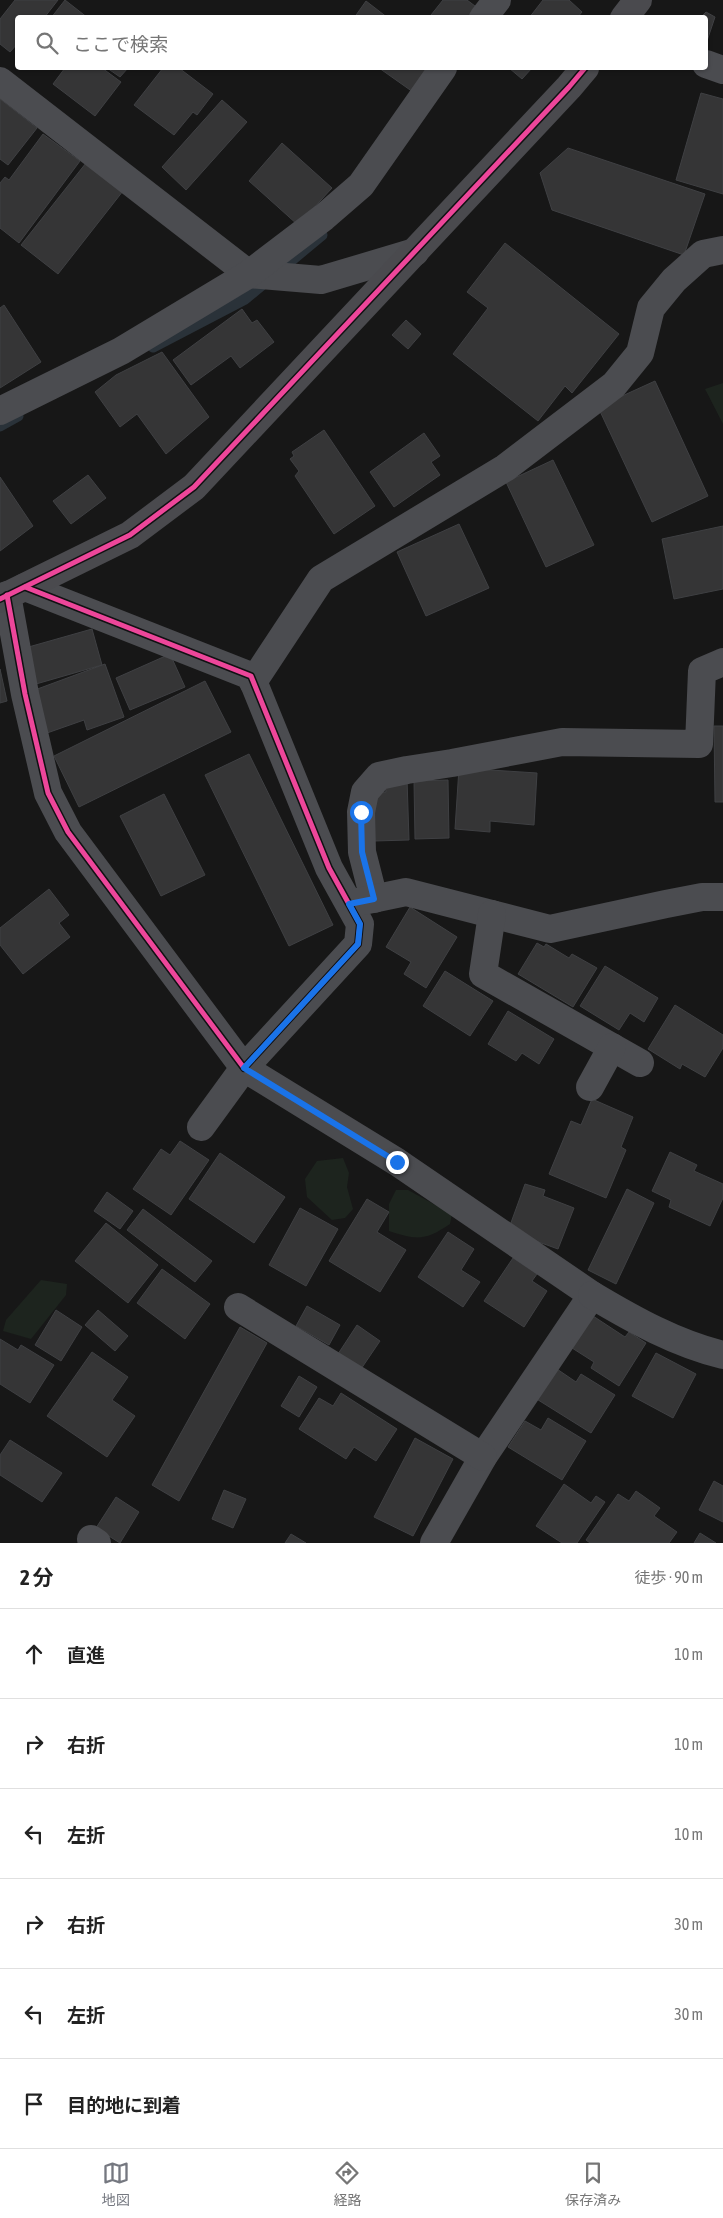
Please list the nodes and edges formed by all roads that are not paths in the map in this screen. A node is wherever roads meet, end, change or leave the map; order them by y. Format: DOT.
graph roads {
  1 [pos="497,0"];
  2 [pos="638,0"];
  3 [pos="485,15"];
  4 [pos="626,15"];
  5 [pos="708,65"];
  6 [pos="442,70"];
  7 [pos="582,70"];
  8 [pos="723,70"];
  9 [pos="0,81"];
  10 [pos="723,250"];
  11 [pos="415,252"];
  12 [pos="249,274"];
  13 [pos="0,411"];
  14 [pos="11,594"];
  15 [pos="723,662"];
  16 [pos="253,682"];
  17 [pos="723,897"];
  18 [pos="362,902"];
  19 [pos="492,914"];
  20 [pos="612,1047"];
  21 [pos="640,1063"];
  22 [pos="244,1068"];
  23 [pos="590,1087"];
  24 [pos="201,1127"];
  25 [pos="592,1295"];
  26 [pos="238,1307"];
  27 [pos="723,1355"];
  28 [pos="483,1457"];
  29 [pos="434,1543"];
  1 -- 3 [label="street"];
  2 -- 4 [label="street"];
  5 -- 8 [label="street"];
  6 -- 12 [label="street"];
  7 -- 11 [label="street"];
  9 -- 12 [label="street"];
  10 -- 16 [label="street"];
  11 -- 12 [label="street"];
  11 -- 14 [label="street"];
  12 -- 13 [label="street"];
  14 -- 16 [label="street"];
  14 -- 22 [label="street"];
  15 -- 18 [label="street"];
  16 -- 18 [label="street"];
  17 -- 19 [label="street"];
  18 -- 19 [label="street"];
  18 -- 22 [label="street"];
  19 -- 20 [label="street"];
  20 -- 21 [label="street"];
  20 -- 23 [label="street"];
  22 -- 24 [label="street"];
  22 -- 25 [label="street"];
  25 -- 27 [label="street"];
  25 -- 28 [label="street"];
  26 -- 28 [label="street"];
  28 -- 29 [label="street"];
}
